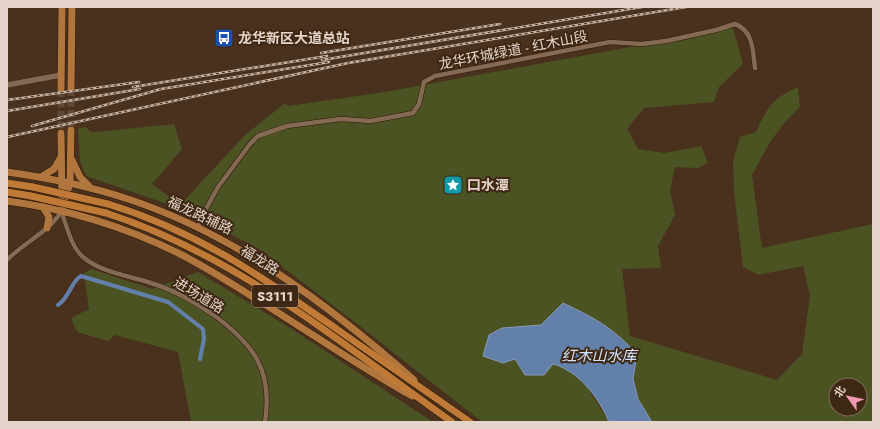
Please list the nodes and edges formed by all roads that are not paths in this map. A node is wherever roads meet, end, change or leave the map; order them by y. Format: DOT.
graph roads {
  1 [pos="62,7"];
  2 [pos="72,7"];
  3 [pos="755,68"];
  4 [pos="61,75"];
  5 [pos="7,85"];
  6 [pos="71,89"];
  7 [pos="61,90"];
  8 [pos="71,130"];
  9 [pos="61,133"];
  10 [pos="61,155"];
  11 [pos="71,158"];
  12 [pos="7,172"];
  13 [pos="41,177"];
  14 [pos="66,182"];
  15 [pos="7,183"];
  16 [pos="94,189"];
  17 [pos="7,192"];
  18 [pos="7,201"];
  19 [pos="43,207"];
  20 [pos="62,211"];
  21 [pos="199,225"];
  22 [pos="47,228"];
  23 [pos="7,260"];
  24 [pos="431,395"];
  25 [pos="430,406"];
  26 [pos="265,422"];
  27 [pos="452,422"];
  28 [pos="470,422"];
  1 -- 4 [label="main road"];
  2 -- 6 [label="main road"];
  3 -- 21 [label="street, 龙华环城绿道 - 红木山段"];
  4 -- 5 [label="street"];
  4 -- 7 [label="main road"];
  8 -- 11 [label="main road"];
  9 -- 10 [label="main road"];
  10 -- 13 [label="main road"];
  10 -- 14 [label="main road"];
  11 -- 14 [label="main road"];
  11 -- 16 [label="main road"];
  12 -- 13 [label="main road, 福龙路辅路"];
  13 -- 14 [label="main road, 福龙路辅路"];
  14 -- 16 [label="main road, 福龙路辅路"];
  14 -- 20 [label="main road"];
  15 -- 24 [label="highway, 福龙路 / S3111, bridge"];
  16 -- 21 [label="main road, 福龙路辅路"];
  17 -- 25 [label="highway, 福龙路 / S3111, bridge"];
  18 -- 19 [label="main road"];
  19 -- 20 [label="main road"];
  19 -- 22 [label="main road"];
  20 -- 22 [label="street"];
  20 -- 25 [label="main road"];
  20 -- 26 [label="street, 进场道路"];
  21 -- 24 [label="main road, 福龙路辅路"];
  22 -- 23 [label="street"];
  24 -- 28 [label="highway, 福龙路 / S3111"];
  25 -- 27 [label="highway, 福龙路 / S3111"];
}
